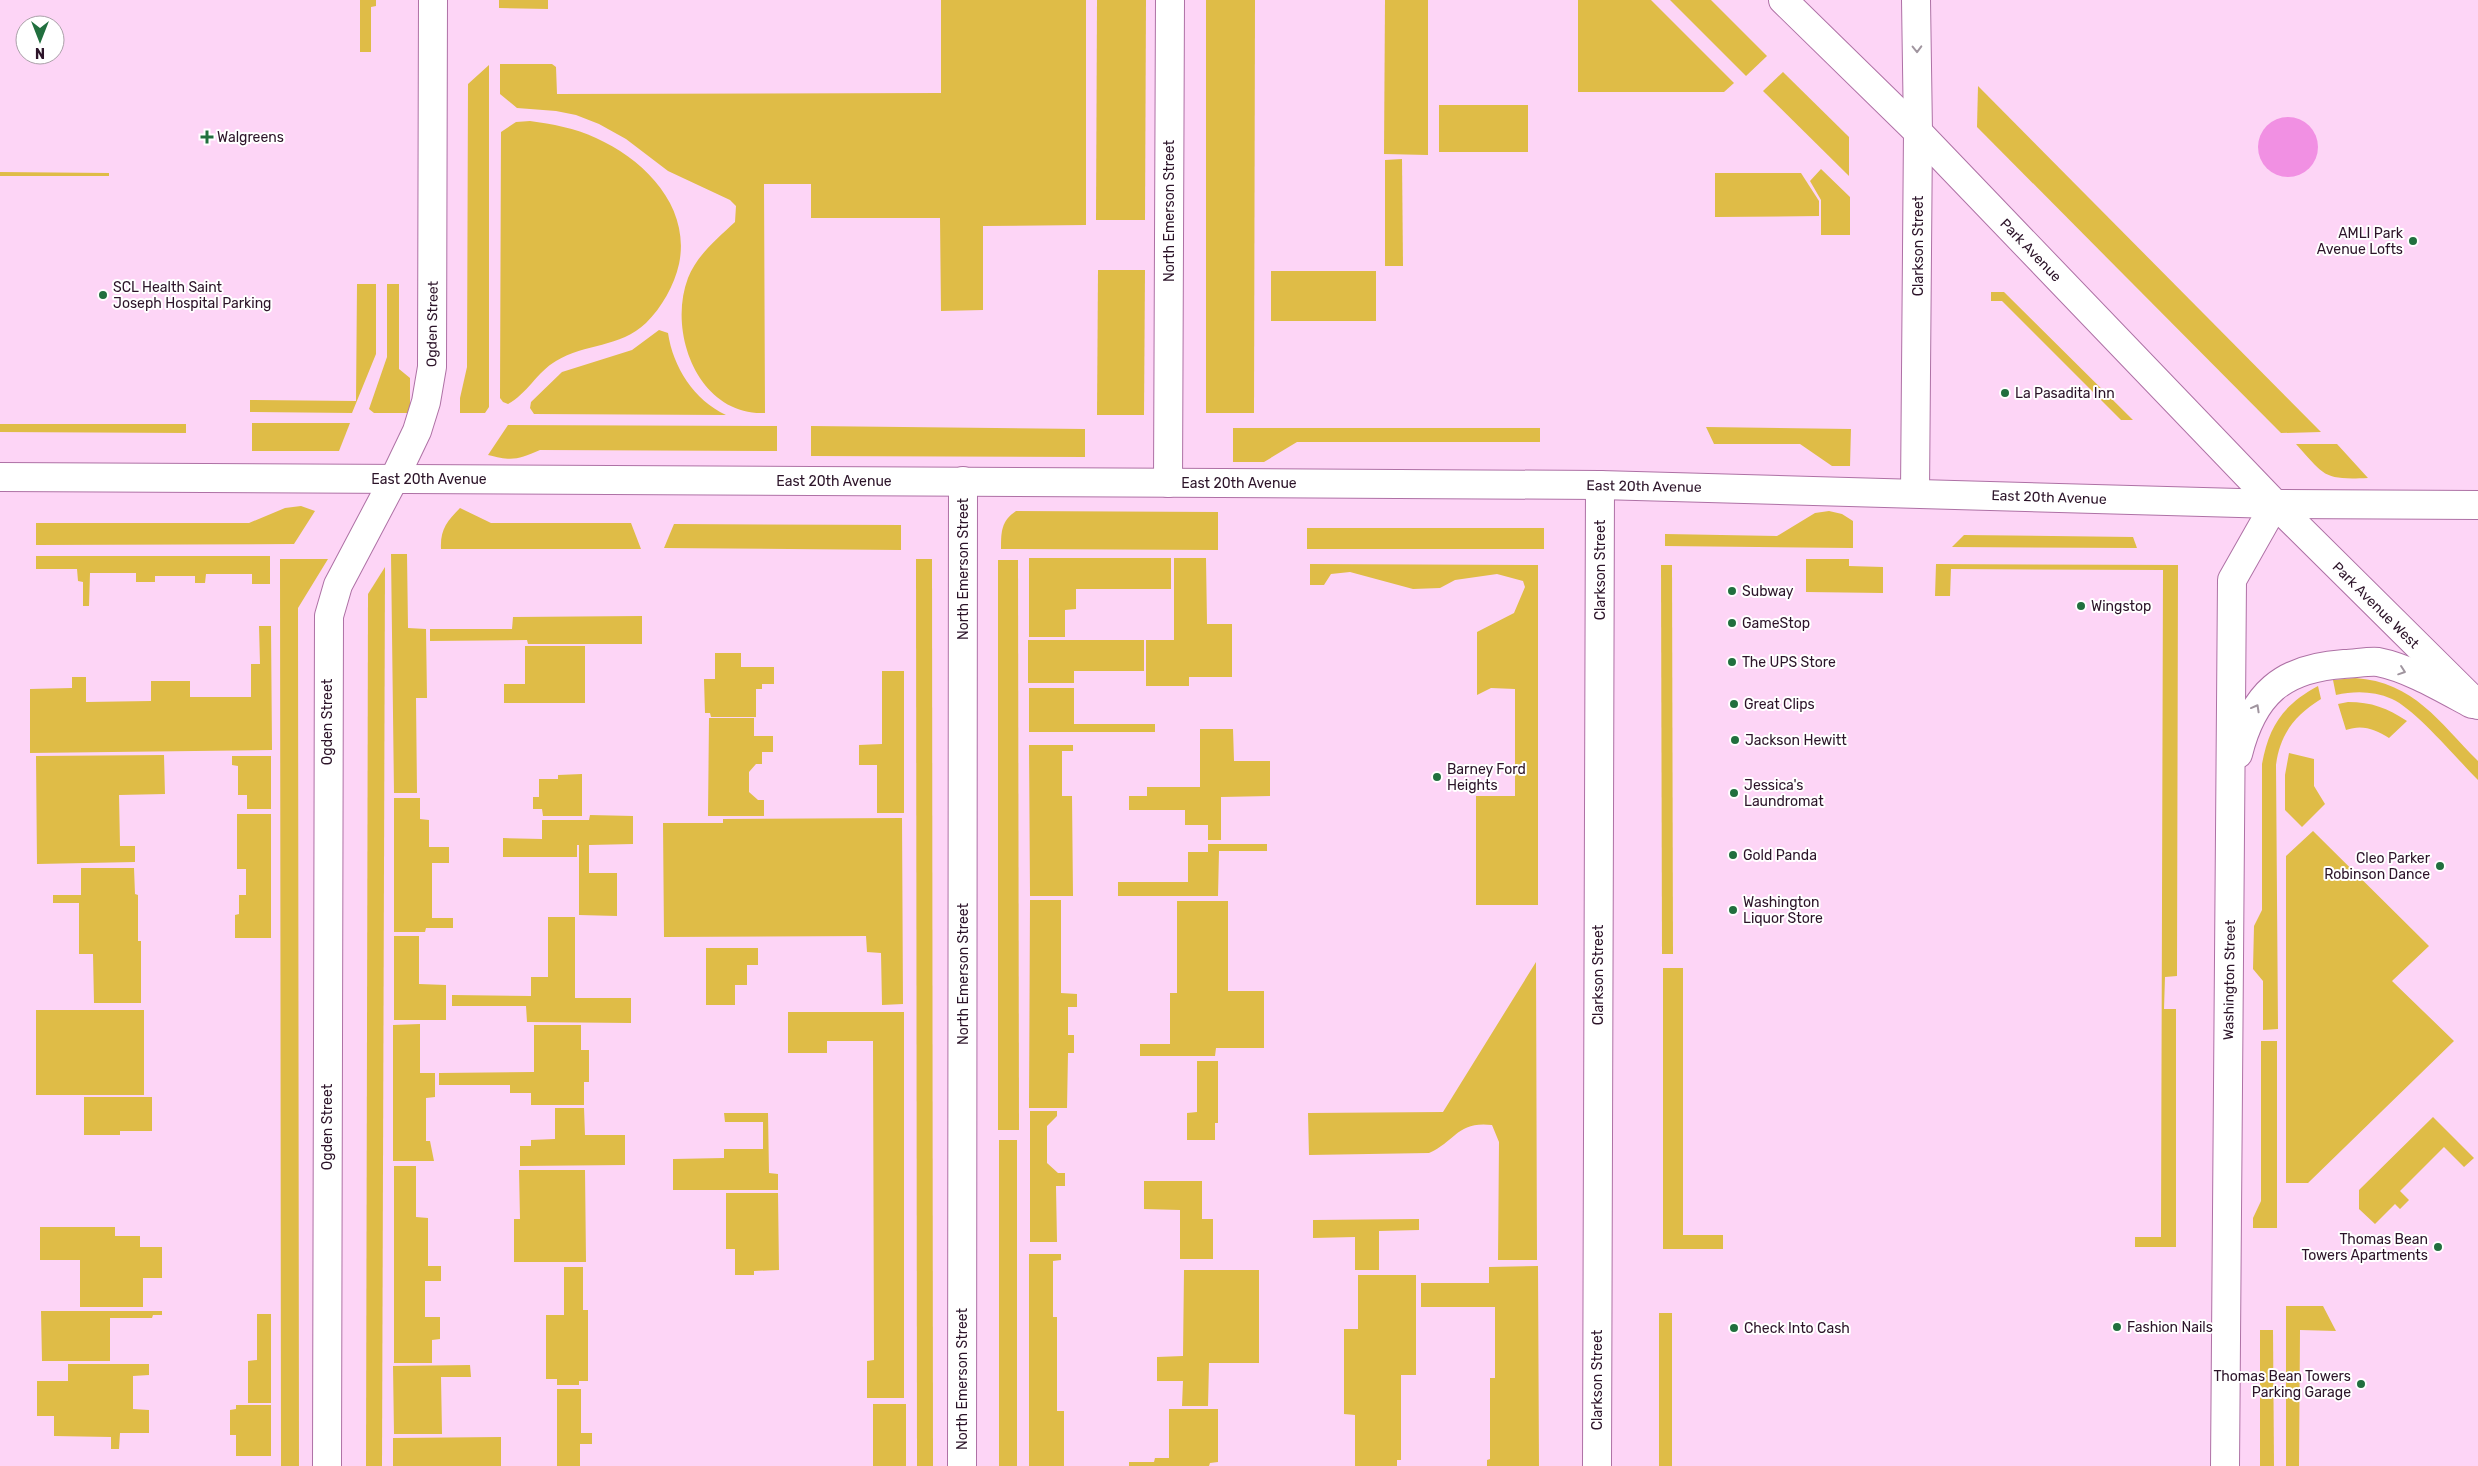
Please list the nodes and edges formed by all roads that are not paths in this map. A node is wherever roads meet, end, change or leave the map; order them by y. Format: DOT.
graph roads {
  1 [pos="433,0"];
  2 [pos="1170,0"];
  3 [pos="1783,0"];
  4 [pos="1916,0"];
  5 [pos="1918,132"];
  6 [pos="0,477"];
  7 [pos="394,479"];
  8 [pos="963,482"];
  9 [pos="1168,483"];
  10 [pos="1600,485"];
  11 [pos="1915,492"];
  12 [pos="2274,504"];
  13 [pos="2478,505"];
  14 [pos="2478,706"];
  15 [pos="2230,787"];
  16 [pos="327,1466"];
  17 [pos="962,1466"];
  18 [pos="1597,1466"];
  19 [pos="2225,1466"];
  1 -- 7 [label="street, Ogden Street"];
  2 -- 9 [label="street, North Emerson Street"];
  3 -- 5 [label="street, Park Avenue"];
  4 -- 5 [label="street, Clarkson Street, one-way"];
  5 -- 11 [label="street, Clarkson Street"];
  5 -- 12 [label="street, Park Avenue"];
  6 -- 7 [label="street, East 20th Avenue"];
  7 -- 8 [label="street, East 20th Avenue"];
  7 -- 16 [label="street, Ogden Street"];
  8 -- 9 [label="street, East 20th Avenue"];
  8 -- 17 [label="street, North Emerson Street"];
  9 -- 10 [label="street, East 20th Avenue"];
  10 -- 11 [label="street, East 20th Avenue"];
  10 -- 18 [label="street, Clarkson Street"];
  11 -- 12 [label="street, East 20th Avenue"];
  12 -- 13 [label="street, East 20th Avenue"];
  12 -- 14 [label="street, Park Avenue West"];
  12 -- 15 [label="street, Washington Street"];
  15 -- 14 [label="street, one-way"];
  15 -- 19 [label="street, Washington Street"];
}
